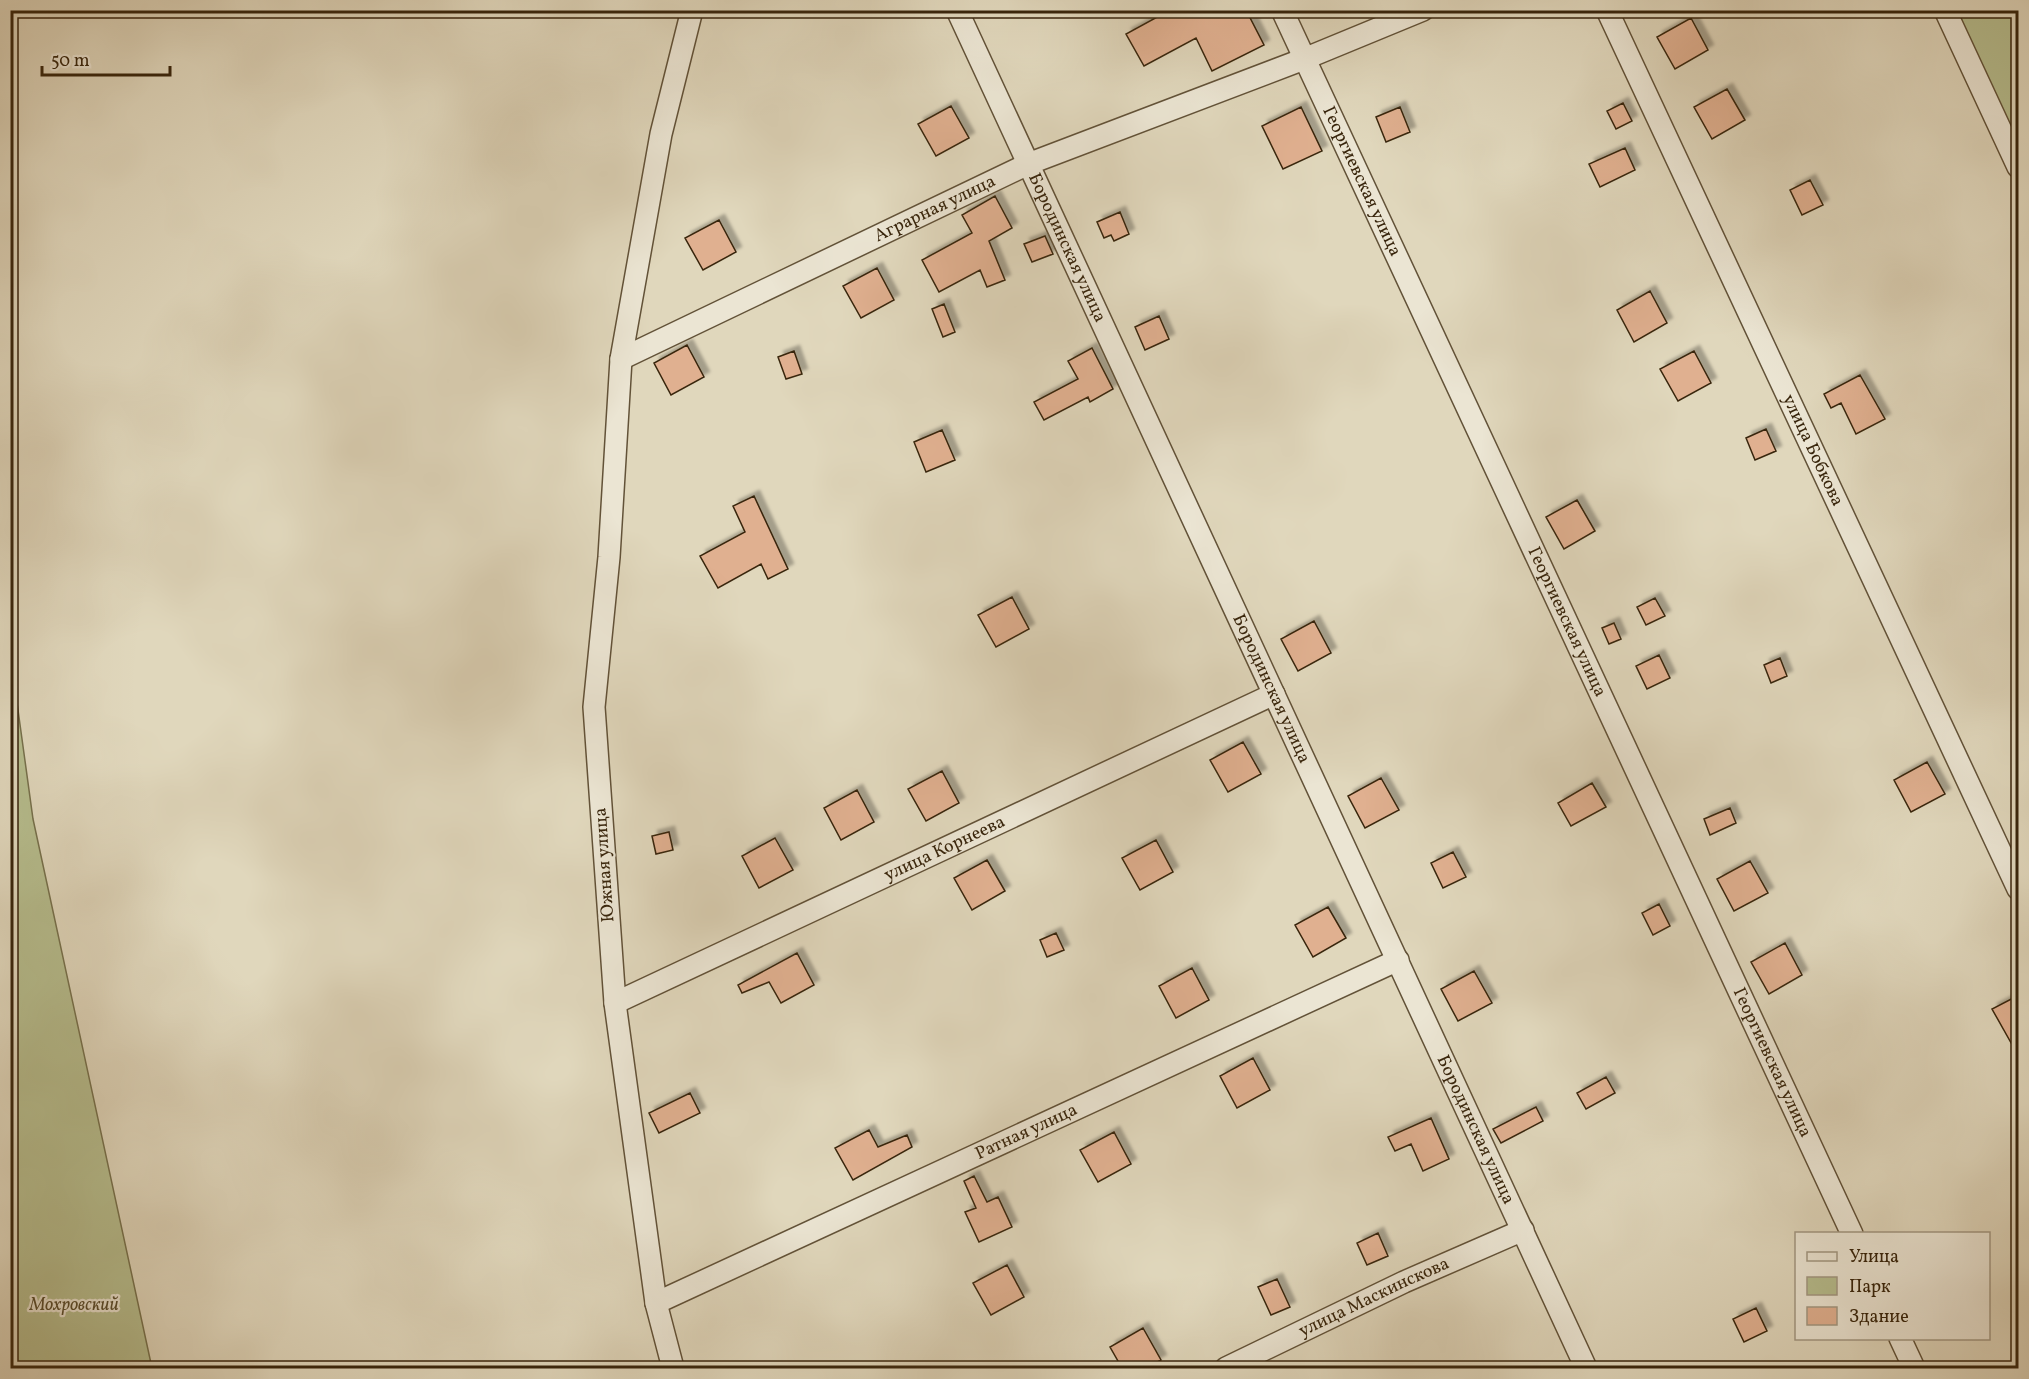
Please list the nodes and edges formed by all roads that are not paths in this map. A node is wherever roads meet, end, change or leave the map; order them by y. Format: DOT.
graph roads {
  1 [pos="692,10"];
  2 [pos="957,10"];
  3 [pos="1282,10"];
  4 [pos="1424,10"];
  5 [pos="1607,10"];
  6 [pos="1945,10"];
  7 [pos="1305,59"];
  8 [pos="1029,164"];
  9 [pos="2019,167"];
  10 [pos="621,359"];
  11 [pos="1274,694"];
  12 [pos="2019,889"];
  13 [pos="1398,960"];
  14 [pos="615,1003"];
  15 [pos="1523,1230"];
  16 [pos="1852,1232"];
  17 [pos="656,1303"];
  18 [pos="1901,1340"];
  19 [pos="673,1368"];
  20 [pos="1227,1368"];
  21 [pos="1586,1368"];
  22 [pos="1914,1368"];
  1 -- 10 [label="street, Южная улица"];
  2 -- 8 [label="street, Бородинская улица"];
  3 -- 7 [label="street, Георгиевская улица"];
  4 -- 7 [label="street, Аграрная улица"];
  5 -- 12 [label="street, улица Бобкова"];
  6 -- 9 [label="street"];
  7 -- 8 [label="street, Аграрная улица"];
  7 -- 16 [label="street, Георгиевская улица"];
  8 -- 10 [label="street, Аграрная улица"];
  8 -- 11 [label="street, Бородинская улица"];
  10 -- 14 [label="street, Южная улица"];
  11 -- 13 [label="street, Бородинская улица"];
  11 -- 14 [label="street, улица Корнеева"];
  13 -- 15 [label="street, Бородинская улица"];
  13 -- 17 [label="street, Ратная улица"];
  14 -- 17 [label="street, Южная улица"];
  15 -- 20 [label="street, улица Маскинскова"];
  15 -- 21 [label="street, Бородинская улица"];
  17 -- 19 [label="street, Южная улица"];
  18 -- 22 [label="street"];
}
